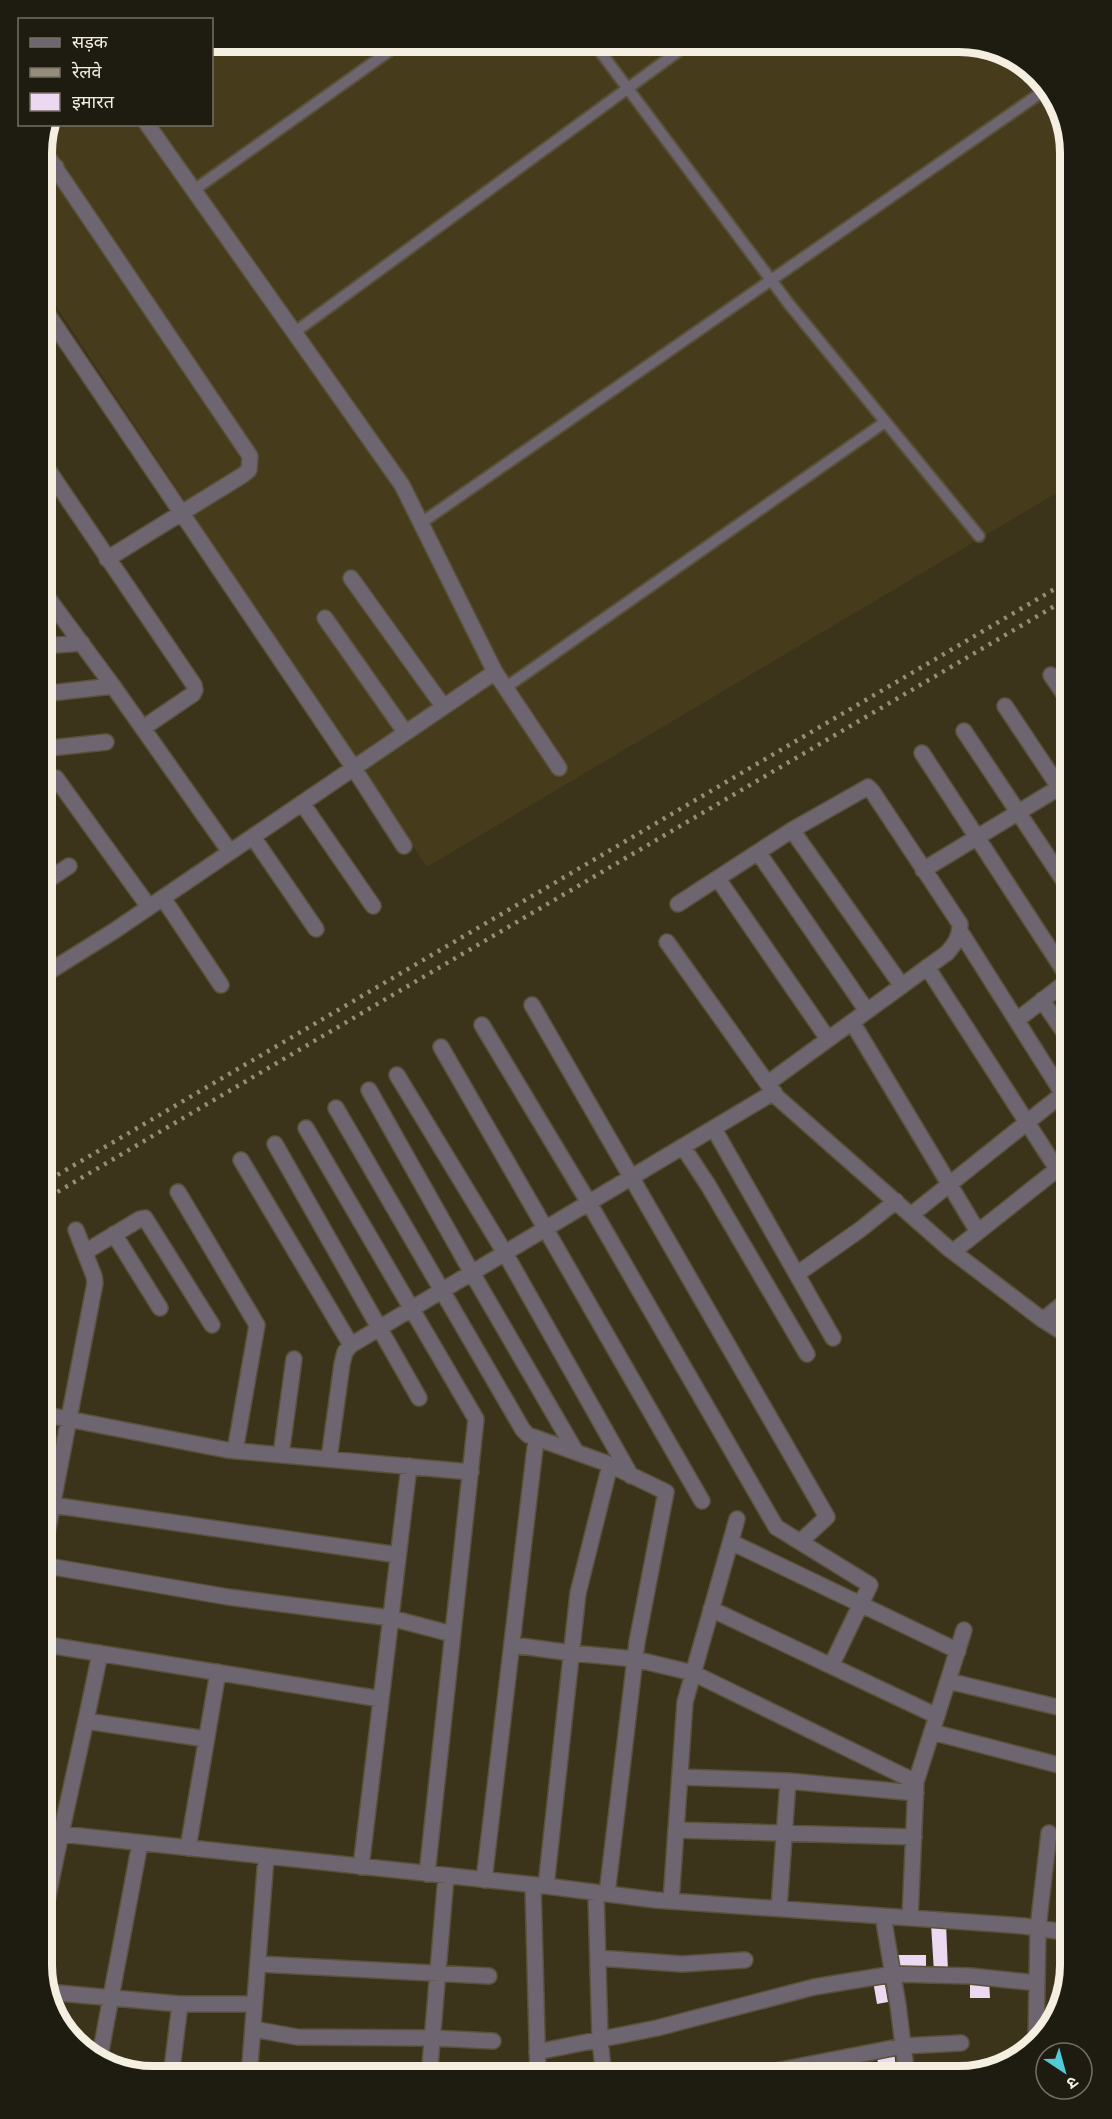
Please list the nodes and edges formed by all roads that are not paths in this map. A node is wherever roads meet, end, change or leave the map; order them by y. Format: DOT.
graph roads {
  1 [pos="388,52"];
  2 [pos="601,53"];
  3 [pos="677,53"];
  4 [pos="628,89"];
  5 [pos="1040,93"];
  6 [pos="148,126"];
  7 [pos="53,163"];
  8 [pos="56,167"];
  9 [pos="53,169"];
  10 [pos="194,190"];
  11 [pos="770,279"];
  12 [pos="53,322"];
  13 [pos="294,332"];
  14 [pos="885,422"];
  15 [pos="53,477"];
  16 [pos="181,512"];
  17 [pos="421,523"];
  18 [pos="979,536"];
  19 [pos="107,559"];
  20 [pos="351,578"];
  21 [pos="53,604"];
  22 [pos="325,618"];
  23 [pos="82,643"];
  24 [pos="53,645"];
  25 [pos="495,672"];
  26 [pos="1052,675"];
  27 [pos="113,686"];
  28 [pos="1060,687"];
  29 [pos="506,688"];
  30 [pos="53,693"];
  31 [pos="443,706"];
  32 [pos="1005,706"];
  33 [pos="143,729"];
  34 [pos="964,731"];
  35 [pos="405,732"];
  36 [pos="106,742"];
  37 [pos="53,748"];
  38 [pos="922,753"];
  39 [pos="354,767"];
  40 [pos="559,768"];
  41 [pos="56,778"];
  42 [pos="1060,778"];
  43 [pos="1060,787"];
  44 [pos="302,803"];
  45 [pos="1018,812"];
  46 [pos="792,830"];
  47 [pos="253,837"];
  48 [pos="978,837"];
  49 [pos="404,846"];
  50 [pos="230,852"];
  51 [pos="758,852"];
  52 [pos="69,866"];
  53 [pos="923,870"];
  54 [pos="1060,875"];
  55 [pos="53,877"];
  56 [pos="718,879"];
  57 [pos="163,898"];
  58 [pos="678,904"];
  59 [pos="373,906"];
  60 [pos="149,907"];
  61 [pos="316,929"];
  62 [pos="960,931"];
  63 [pos="667,942"];
  64 [pos="1060,964"];
  65 [pos="927,967"];
  66 [pos="53,969"];
  67 [pos="221,985"];
  68 [pos="902,986"];
  69 [pos="1060,986"];
  70 [pos="1042,1000"];
  71 [pos="532,1005"];
  72 [pos="867,1011"];
  73 [pos="1017,1020"];
  74 [pos="852,1022"];
  75 [pos="482,1025"];
  76 [pos="1060,1026"];
  77 [pos="828,1039"];
  78 [pos="441,1047"];
  79 [pos="397,1075"];
  80 [pos="1060,1082"];
  81 [pos="771,1088"];
  82 [pos="369,1090"];
  83 [pos="1060,1096"];
  84 [pos="336,1108"];
  85 [pos="1027,1122"];
  86 [pos="306,1128"];
  87 [pos="714,1129"];
  88 [pos="275,1144"];
  89 [pos="683,1147"];
  90 [pos="241,1160"];
  91 [pos="1060,1160"];
  92 [pos="1060,1170"];
  93 [pos="630,1178"];
  94 [pos="950,1183"];
  95 [pos="177,1192"];
  96 [pos="896,1201"];
  97 [pos="589,1203"];
  98 [pos="911,1215"];
  99 [pos="76,1230"];
  100 [pos="545,1230"];
  101 [pos="978,1232"];
  102 [pos="114,1234"];
  103 [pos="954,1251"];
  104 [pos="85,1252"];
  105 [pos="505,1253"];
  106 [pos="472,1273"];
  107 [pos="796,1274"];
  108 [pos="443,1290"];
  109 [pos="1060,1306"];
  110 [pos="160,1308"];
  111 [pos="411,1309"];
  112 [pos="1043,1320"];
  113 [pos="212,1325"];
  114 [pos="380,1328"];
  115 [pos="1060,1331"];
  116 [pos="833,1338"];
  117 [pos="351,1345"];
  118 [pos="807,1354"];
  119 [pos="294,1359"];
  120 [pos="419,1398"];
  121 [pos="52,1416"];
  122 [pos="69,1419"];
  123 [pos="536,1439"];
  124 [pos="235,1451"];
  125 [pos="576,1452"];
  126 [pos="281,1455"];
  127 [pos="329,1459"];
  128 [pos="610,1465"];
  129 [pos="409,1466"];
  130 [pos="471,1472"];
  131 [pos="632,1476"];
  132 [pos="702,1501"];
  133 [pos="52,1504"];
  134 [pos="52,1505"];
  135 [pos="737,1519"];
  136 [pos="730,1542"];
  137 [pos="800,1542"];
  138 [pos="398,1555"];
  139 [pos="52,1567"];
  140 [pos="861,1603"];
  141 [pos="711,1609"];
  142 [pos="391,1618"];
  143 [pos="964,1630"];
  144 [pos="453,1634"];
  145 [pos="513,1645"];
  146 [pos="52,1646"];
  147 [pos="958,1651"];
  148 [pos="100,1653"];
  149 [pos="572,1653"];
  150 [pos="635,1659"];
  151 [pos="831,1666"];
  152 [pos="218,1672"];
  153 [pos="693,1672"];
  154 [pos="948,1681"];
  155 [pos="381,1699"];
  156 [pos="1060,1708"];
  157 [pos="937,1716"];
  158 [pos="86,1721"];
  159 [pos="932,1732"];
  160 [pos="206,1739"];
  161 [pos="1060,1765"];
  162 [pos="680,1777"];
  163 [pos="788,1781"];
  164 [pos="916,1787"];
  165 [pos="676,1830"];
  166 [pos="52,1833"];
  167 [pos="784,1833"];
  168 [pos="1049,1833"];
  169 [pos="59,1834"];
  170 [pos="914,1837"];
  171 [pos="140,1843"];
  172 [pos="188,1848"];
  173 [pos="266,1857"];
  174 [pos="362,1867"];
  175 [pos="52,1872"];
  176 [pos="427,1874"];
  177 [pos="446,1876"];
  178 [pos="484,1880"];
  179 [pos="539,1886"];
  180 [pos="602,1894"];
  181 [pos="671,1901"];
  182 [pos="779,1908"];
  183 [pos="883,1916"];
  184 [pos="910,1918"];
  185 [pos="1038,1929"];
  186 [pos="1060,1932"];
  187 [pos="598,1958"];
  188 [pos="745,1960"];
  189 [pos="258,1964"];
  190 [pos="438,1972"];
  191 [pos="892,1974"];
  192 [pos="489,1976"];
  193 [pos="1037,1983"];
  194 [pos="57,1993"];
  195 [pos="111,1999"];
  196 [pos="180,2004"];
  197 [pos="254,2004"];
  198 [pos="253,2029"];
  199 [pos="1036,2031"];
  200 [pos="433,2038"];
  201 [pos="600,2040"];
  202 [pos="493,2041"];
  203 [pos="961,2043"];
  204 [pos="903,2046"];
  205 [pos="101,2052"];
  206 [pos="537,2052"];
  207 [pos="172,2066"];
  208 [pos="250,2066"];
  209 [pos="430,2066"];
  210 [pos="538,2066"];
  211 [pos="603,2066"];
  212 [pos="802,2066"];
  213 [pos="906,2066"];
  1 -- 10 [label="lane"];
  2 -- 4 [label="lane"];
  3 -- 4 [label="lane"];
  4 -- 11 [label="lane"];
  4 -- 13 [label="lane"];
  5 -- 11 [label="lane"];
  6 -- 10 [label="street"];
  7 -- 8 [label="street"];
  8 -- 9 [label="street"];
  8 -- 16 [label="street"];
  10 -- 13 [label="street"];
  11 -- 14 [label="lane"];
  11 -- 17 [label="lane"];
  12 -- 16 [label="street"];
  13 -- 17 [label="street"];
  14 -- 18 [label="lane"];
  14 -- 29 [label="lane"];
  15 -- 19 [label="street"];
  16 -- 19 [label="street"];
  16 -- 39 [label="street"];
  17 -- 25 [label="street"];
  19 -- 33 [label="street"];
  20 -- 31 [label="street"];
  21 -- 23 [label="street"];
  22 -- 35 [label="street"];
  23 -- 24 [label="street"];
  23 -- 27 [label="street"];
  25 -- 29 [label="street"];
  25 -- 31 [label="street"];
  26 -- 28 [label="street"];
  27 -- 30 [label="street"];
  27 -- 33 [label="street"];
  29 -- 40 [label="street"];
  31 -- 35 [label="street"];
  32 -- 42 [label="street"];
  33 -- 50 [label="street"];
  34 -- 45 [label="street"];
  35 -- 39 [label="street"];
  36 -- 37 [label="street"];
  38 -- 48 [label="street"];
  39 -- 44 [label="street"];
  39 -- 49 [label="street"];
  41 -- 60 [label="street"];
  43 -- 45 [label="street"];
  44 -- 47 [label="street"];
  44 -- 59 [label="street"];
  45 -- 48 [label="street"];
  45 -- 54 [label="street"];
  46 -- 51 [label="street"];
  46 -- 53 [label="street"];
  46 -- 68 [label="street"];
  47 -- 50 [label="street"];
  47 -- 61 [label="street"];
  48 -- 53 [label="street"];
  48 -- 64 [label="street"];
  50 -- 57 [label="street"];
  51 -- 56 [label="street"];
  51 -- 72 [label="street"];
  52 -- 55 [label="street"];
  53 -- 62 [label="street"];
  56 -- 58 [label="street"];
  56 -- 77 [label="street"];
  57 -- 60 [label="street"];
  57 -- 67 [label="street"];
  60 -- 66 [label="street"];
  62 -- 65 [label="street"];
  62 -- 73 [label="street"];
  63 -- 81 [label="street"];
  65 -- 68 [label="street"];
  65 -- 85 [label="street"];
  68 -- 72 [label="street"];
  69 -- 70 [label="street"];
  70 -- 73 [label="street"];
  70 -- 76 [label="street"];
  71 -- 93 [label="street"];
  72 -- 74 [label="street"];
  73 -- 80 [label="street"];
  74 -- 77 [label="street"];
  74 -- 94 [label="street"];
  75 -- 97 [label="street"];
  77 -- 81 [label="street"];
  78 -- 100 [label="street"];
  79 -- 105 [label="street"];
  81 -- 87 [label="street"];
  81 -- 96 [label="street"];
  82 -- 106 [label="street"];
  83 -- 85 [label="street"];
  84 -- 108 [label="street"];
  85 -- 91 [label="street"];
  85 -- 94 [label="street"];
  86 -- 111 [label="street"];
  87 -- 89 [label="street"];
  87 -- 107 [label="street"];
  88 -- 114 [label="street"];
  89 -- 93 [label="street"];
  89 -- 118 [label="street"];
  90 -- 117 [label="street"];
  92 -- 101 [label="street"];
  93 -- 97 [label="street"];
  93 -- 137 [label="street"];
  94 -- 98 [label="street"];
  94 -- 101 [label="street"];
  95 -- 124 [label="street"];
  96 -- 98 [label="street"];
  96 -- 107 [label="street"];
  97 -- 100 [label="street"];
  97 -- 137 [label="street"];
  98 -- 103 [label="street"];
  99 -- 104 [label="street"];
  100 -- 105 [label="street"];
  100 -- 132 [label="street"];
  101 -- 103 [label="street"];
  102 -- 104 [label="street"];
  102 -- 110 [label="street"];
  102 -- 113 [label="street"];
  103 -- 112 [label="street"];
  104 -- 122 [label="street"];
  105 -- 106 [label="street"];
  105 -- 131 [label="street"];
  106 -- 108 [label="street"];
  106 -- 125 [label="street"];
  107 -- 116 [label="street"];
  108 -- 111 [label="street"];
  108 -- 123 [label="street"];
  109 -- 112 [label="street"];
  111 -- 114 [label="street"];
  111 -- 130 [label="street"];
  112 -- 115 [label="street"];
  114 -- 117 [label="street"];
  114 -- 120 [label="street"];
  117 -- 127 [label="street"];
  119 -- 126 [label="street"];
  121 -- 122 [label="street"];
  122 -- 124 [label="street"];
  122 -- 133 [label="street"];
  123 -- 125 [label="street"];
  123 -- 145 [label="street"];
  124 -- 126 [label="street"];
  125 -- 128 [label="street"];
  126 -- 127 [label="street"];
  127 -- 129 [label="street"];
  128 -- 131 [label="street"];
  128 -- 149 [label="street"];
  129 -- 130 [label="street"];
  129 -- 138 [label="street"];
  130 -- 144 [label="street"];
  131 -- 150 [label="street"];
  134 -- 138 [label="street"];
  135 -- 136 [label="street"];
  136 -- 140 [label="street"];
  136 -- 141 [label="street"];
  137 -- 140 [label="street"];
  138 -- 142 [label="street"];
  139 -- 142 [label="street"];
  140 -- 147 [label="street"];
  140 -- 151 [label="street"];
  141 -- 151 [label="street"];
  141 -- 153 [label="street"];
  142 -- 144 [label="street"];
  142 -- 155 [label="street"];
  143 -- 147 [label="street"];
  144 -- 176 [label="street"];
  145 -- 149 [label="street"];
  145 -- 178 [label="street"];
  146 -- 148 [label="street"];
  147 -- 154 [label="street"];
  148 -- 152 [label="street"];
  148 -- 158 [label="street"];
  149 -- 150 [label="street"];
  149 -- 179 [label="street"];
  150 -- 153 [label="street"];
  150 -- 180 [label="street"];
  151 -- 157 [label="street"];
  152 -- 155 [label="street"];
  152 -- 160 [label="street"];
  153 -- 162 [label="street"];
  153 -- 164 [label="street"];
  154 -- 156 [label="street"];
  154 -- 157 [label="street"];
  155 -- 174 [label="street"];
  157 -- 159 [label="street"];
  158 -- 160 [label="street"];
  158 -- 169 [label="street"];
  159 -- 161 [label="street"];
  159 -- 164 [label="street"];
  160 -- 172 [label="street"];
  162 -- 163 [label="street"];
  162 -- 165 [label="street"];
  163 -- 164 [label="street"];
  163 -- 167 [label="street"];
  164 -- 170 [label="street"];
  165 -- 167 [label="street"];
  165 -- 181 [label="street"];
  166 -- 169 [label="street"];
  167 -- 170 [label="street"];
  167 -- 182 [label="street"];
  168 -- 185 [label="street"];
  169 -- 171 [label="street"];
  169 -- 175 [label="street"];
  170 -- 184 [label="street"];
  171 -- 172 [label="street"];
  171 -- 195 [label="street"];
  172 -- 173 [label="street"];
  173 -- 174 [label="street"];
  173 -- 189 [label="street"];
  174 -- 176 [label="street"];
  176 -- 177 [label="street"];
  177 -- 178 [label="street"];
  177 -- 190 [label="street"];
  178 -- 179 [label="street"];
  179 -- 180 [label="street"];
  179 -- 206 [label="street"];
  180 -- 181 [label="street"];
  180 -- 187 [label="street"];
  181 -- 182 [label="street"];
  182 -- 183 [label="street"];
  183 -- 184 [label="street"];
  183 -- 191 [label="street"];
  184 -- 185 [label="street"];
  185 -- 186 [label="street"];
  185 -- 193 [label="street"];
  187 -- 188 [label="street"];
  187 -- 201 [label="street"];
  189 -- 190 [label="street"];
  189 -- 197 [label="street"];
  190 -- 192 [label="street"];
  190 -- 200 [label="street"];
  191 -- 193 [label="street"];
  191 -- 201 [label="street"];
  191 -- 204 [label="street"];
  193 -- 199 [label="street"];
  194 -- 195 [label="street"];
  195 -- 196 [label="street"];
  195 -- 205 [label="street"];
  196 -- 197 [label="street"];
  196 -- 207 [label="street"];
  197 -- 198 [label="street"];
  198 -- 200 [label="street"];
  198 -- 208 [label="street"];
  200 -- 202 [label="street"];
  200 -- 209 [label="street"];
  201 -- 206 [label="street"];
  201 -- 211 [label="street"];
  203 -- 204 [label="street"];
  204 -- 212 [label="street"];
  204 -- 213 [label="street"];
  206 -- 210 [label="street"];
}
